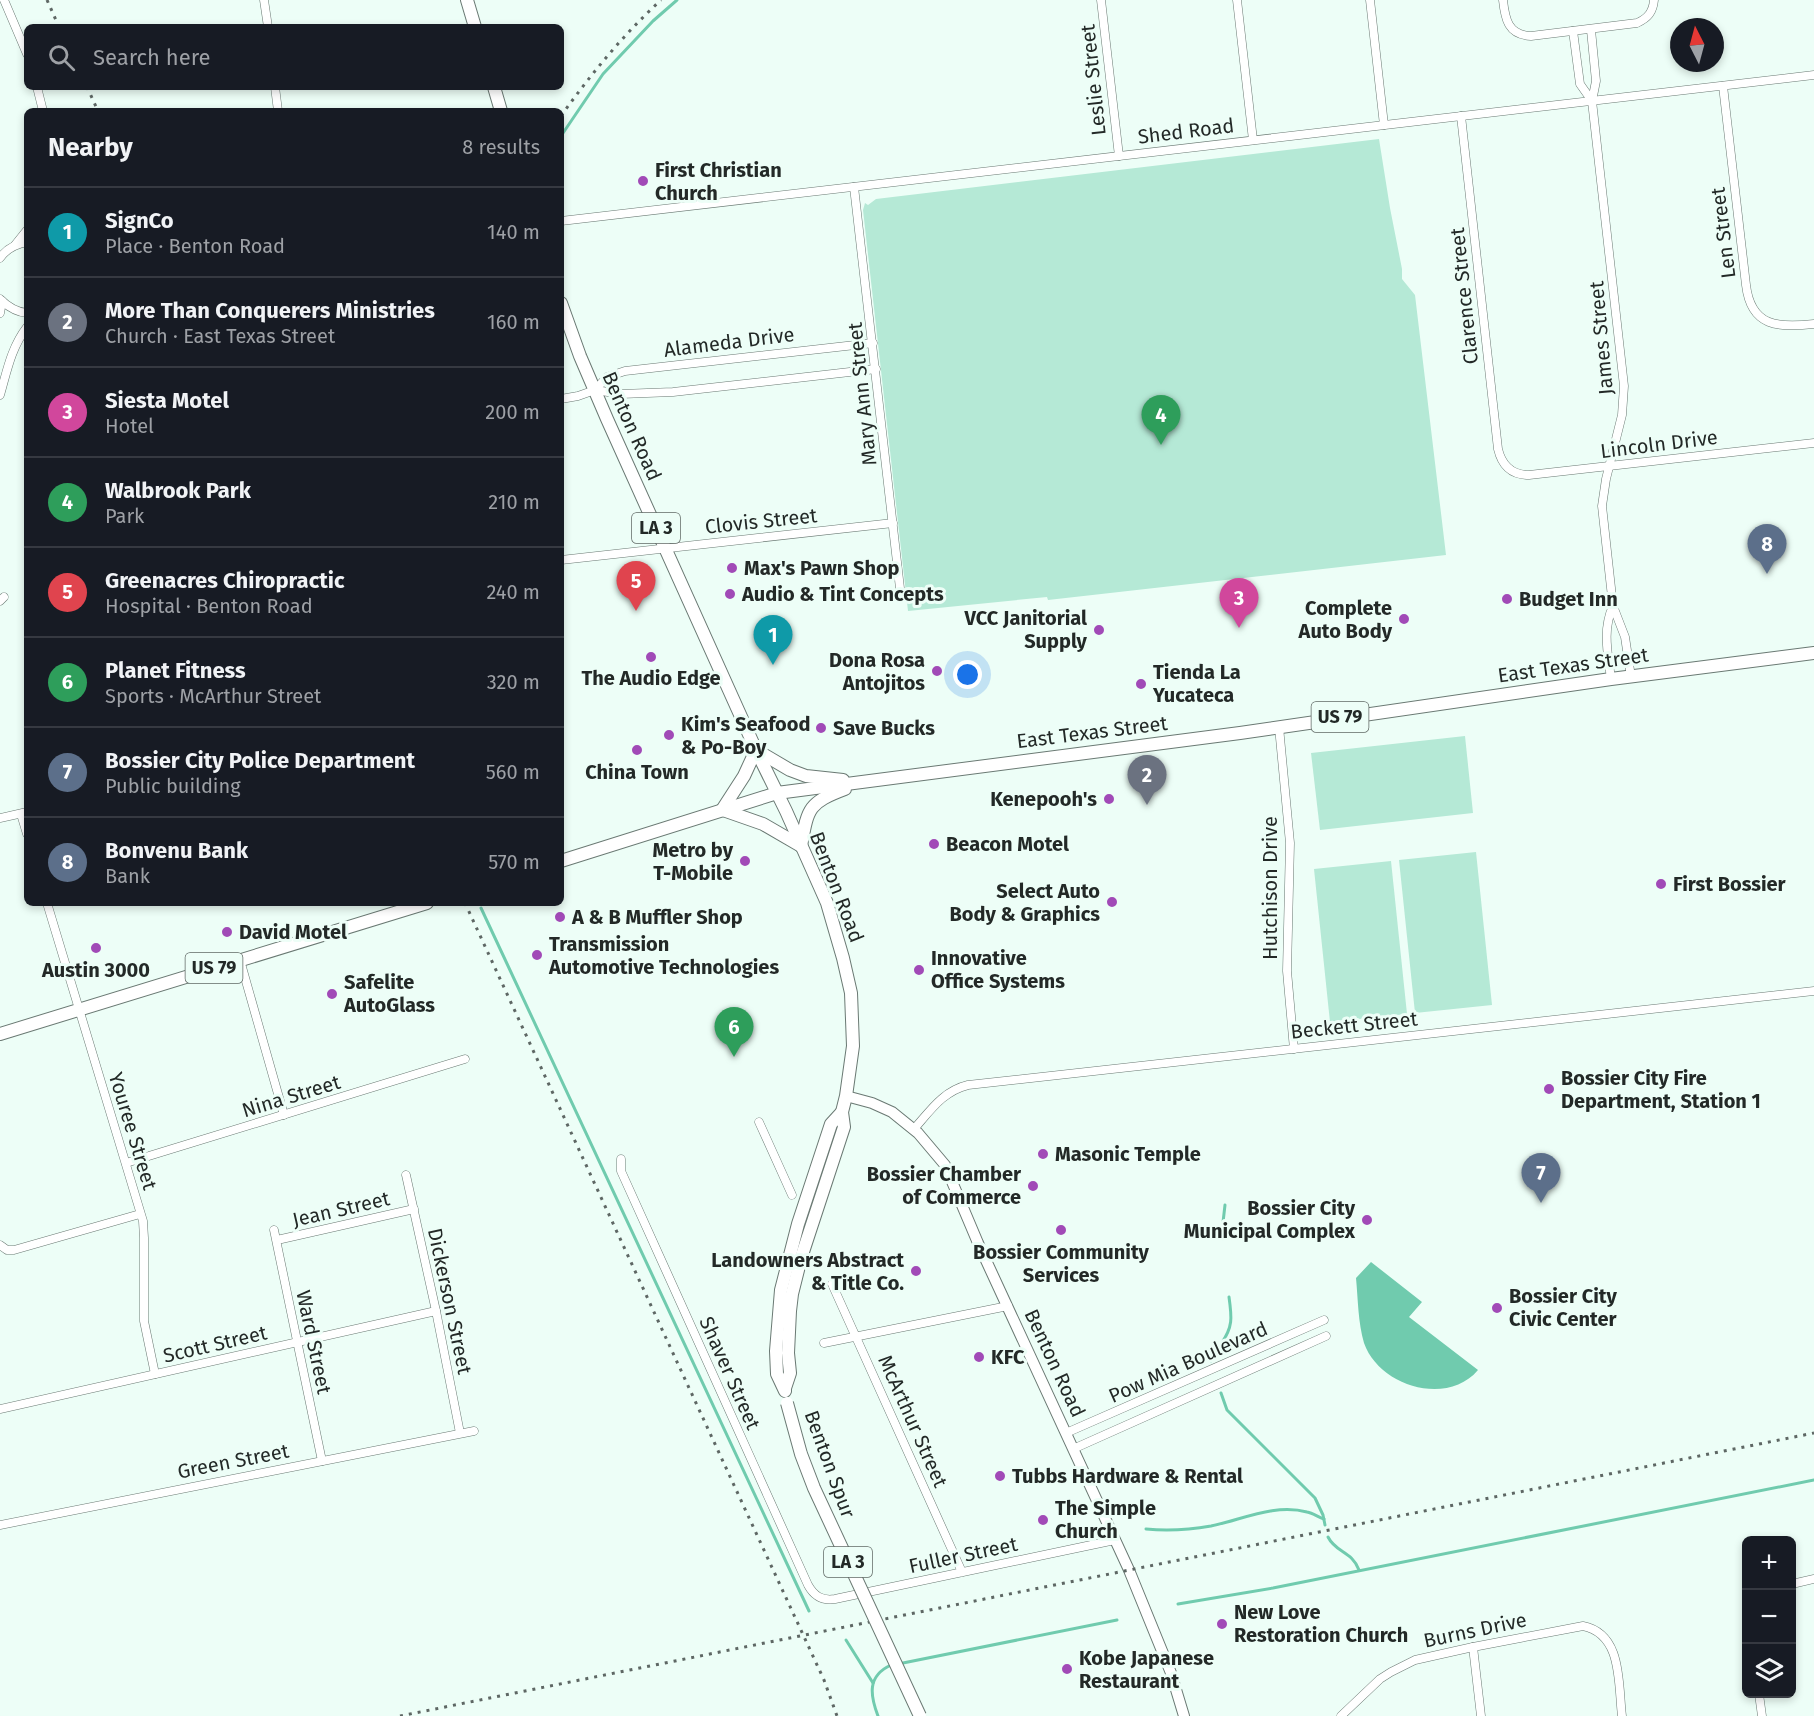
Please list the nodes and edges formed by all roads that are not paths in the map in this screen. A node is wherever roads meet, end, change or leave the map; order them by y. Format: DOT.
graph roads {
  1 [pos="4,0"];
  2 [pos="264,0"];
  3 [pos="467,0"];
  4 [pos="1101,0"];
  5 [pos="1237,0"];
  6 [pos="1370,0"];
  7 [pos="1503,0"];
  8 [pos="1654,0"];
  9 [pos="268,24"];
  10 [pos="474,24"];
  11 [pos="1591,30"];
  12 [pos="1577,31"];
  13 [pos="24,47"];
  14 [pos="1814,75"];
  15 [pos="1723,86"];
  16 [pos="38,90"];
  17 [pos="275,90"];
  18 [pos="495,90"];
  19 [pos="1592,101"];
  20 [pos="42,108"];
  21 [pos="278,108"];
  22 [pos="500,108"];
  23 [pos="1461,116"];
  24 [pos="1384,125"];
  25 [pos="1253,140"];
  26 [pos="1119,156"];
  27 [pos="854,187"];
  28 [pos="564,221"];
  29 [pos="24,234"];
  30 [pos="24,243"];
  31 [pos="15,245"];
  32 [pos="0,258"];
  33 [pos="1,300"];
  34 [pos="564,311"];
  35 [pos="24,313"];
  36 [pos="0,314"];
  37 [pos="1814,324"];
  38 [pos="24,331"];
  39 [pos="873,343"];
  40 [pos="876,369"];
  41 [pos="595,390"];
  42 [pos="0,395"];
  43 [pos="564,398"];
  44 [pos="1814,443"];
  45 [pos="1609,466"];
  46 [pos="1509,469"];
  47 [pos="893,523"];
  48 [pos="665,548"];
  49 [pos="564,560"];
  50 [pos="901,597"];
  51 [pos="1613,606"];
  52 [pos="1814,653"];
  53 [pos="1630,677"];
  54 [pos="1611,679"];
  55 [pos="1279,727"];
  56 [pos="756,750"];
  57 [pos="865,781"];
  58 [pos="777,793"];
  59 [pos="722,810"];
  60 [pos="24,813"];
  61 [pos="0,818"];
  62 [pos="801,846"];
  63 [pos="564,860"];
  64 [pos="48,906"];
  65 [pos="417,906"];
  66 [pos="240,960"];
  67 [pos="1814,992"];
  68 [pos="78,1011"];
  69 [pos="0,1035"];
  70 [pos="1294,1049"];
  71 [pos="465,1059"];
  72 [pos="846,1096"];
  73 [pos="284,1115"];
  74 [pos="759,1122"];
  75 [pos="914,1129"];
  76 [pos="621,1159"];
  77 [pos="126,1164"];
  78 [pos="406,1175"];
  79 [pos="792,1195"];
  80 [pos="414,1209"];
  81 [pos="140,1214"];
  82 [pos="274,1230"];
  83 [pos="276,1240"];
  84 [pos="1,1247"];
  85 [pos="832,1284"];
  86 [pos="1008,1306"];
  87 [pos="436,1311"];
  88 [pos="1324,1320"];
  89 [pos="856,1336"];
  90 [pos="1326,1336"];
  91 [pos="297,1342"];
  92 [pos="824,1343"];
  93 [pos="155,1374"];
  94 [pos="0,1409"];
  95 [pos="474,1431"];
  96 [pos="460,1433"];
  97 [pos="1066,1433"];
  98 [pos="1073,1449"];
  99 [pos="321,1461"];
  100 [pos="0,1525"];
  101 [pos="1115,1540"];
  102 [pos="962,1572"];
  103 [pos="1814,1579"];
  104 [pos="1796,1583"];
  105 [pos="819,1597"];
  106 [pos="1473,1647"];
  107 [pos="1759,1698"];
  108 [pos="920,1716"];
  109 [pos="1184,1716"];
  110 [pos="1341,1716"];
  111 [pos="1481,1716"];
  112 [pos="1622,1716"];
  113 [pos="1761,1716"];
  1 -- 13 [label="street"];
  2 -- 9 [label="street"];
  3 -- 10 [label="main road"];
  4 -- 26 [label="street, Leslie Street"];
  5 -- 25 [label="street"];
  6 -- 24 [label="street"];
  7 -- 12 [label="street"];
  8 -- 11 [label="street"];
  11 -- 12 [label="street"];
  11 -- 19 [label="street, James Street"];
  12 -- 19 [label="street, James Street"];
  14 -- 15 [label="street, Shed Road"];
  15 -- 19 [label="street, Shed Road"];
  15 -- 37 [label="street, Len Street"];
  16 -- 20 [label="street"];
  17 -- 21 [label="street"];
  18 -- 22 [label="main road"];
  19 -- 23 [label="street, Shed Road"];
  19 -- 45 [label="street, James Street"];
  23 -- 24 [label="street, Shed Road"];
  23 -- 46 [label="street, Clarence Street"];
  24 -- 25 [label="street, Shed Road"];
  25 -- 26 [label="street, Shed Road"];
  26 -- 27 [label="street, Shed Road"];
  27 -- 28 [label="street, Shed Road"];
  27 -- 39 [label="street, Mary Ann Street"];
  29 -- 31 [label="street"];
  30 -- 31 [label="street"];
  31 -- 32 [label="street"];
  33 -- 35 [label="street"];
  33 -- 36 [label="street"];
  34 -- 41 [label="main road, Benton Road / LA 3"];
  38 -- 42 [label="street"];
  39 -- 40 [label="street, Mary Ann Street"];
  39 -- 41 [label="street, Alameda Drive"];
  40 -- 41 [label="street, Alameda Drive"];
  40 -- 47 [label="street, Mary Ann Street"];
  41 -- 43 [label="street, Alameda Drive"];
  41 -- 48 [label="main road, Benton Road / LA 3"];
  44 -- 45 [label="street, Lincoln Drive"];
  45 -- 46 [label="street, Lincoln Drive"];
  45 -- 51 [label="street, James Street"];
  47 -- 48 [label="street, Clovis Street"];
  47 -- 50 [label="street, Mary Ann Street"];
  48 -- 49 [label="street, Clovis Street"];
  48 -- 56 [label="main road, Benton Road / LA 3"];
  51 -- 53 [label="street, James Street"];
  51 -- 54 [label="street, James Street"];
  52 -- 53 [label="main road, East Texas Street / US 79"];
  53 -- 54 [label="main road, East Texas Street / US 79"];
  54 -- 55 [label="main road, East Texas Street / US 79"];
  55 -- 57 [label="main road, East Texas Street / US 79"];
  55 -- 70 [label="street, Hutchison Drive"];
  56 -- 57 [label="main road"];
  56 -- 58 [label="main road, Benton Road / LA 3"];
  56 -- 59 [label="main road"];
  57 -- 58 [label="main road, East Texas Street / US 79"];
  57 -- 62 [label="main road"];
  58 -- 59 [label="main road, East Texas Street / US 79"];
  58 -- 62 [label="main road, Benton Road / LA 3"];
  59 -- 62 [label="main road"];
  59 -- 63 [label="main road, East Texas Street / US 79"];
  60 -- 61 [label="street"];
  62 -- 72 [label="main road, Benton Road / LA 3"];
  64 -- 68 [label="street, Youree Street"];
  65 -- 66 [label="main road, US 79"];
  66 -- 68 [label="main road, US 79"];
  66 -- 73 [label="street"];
  67 -- 70 [label="street, Beckett Street"];
  68 -- 69 [label="main road, US 79"];
  68 -- 77 [label="street, Youree Street"];
  70 -- 75 [label="street, Beckett Street"];
  71 -- 73 [label="street, Nina Street"];
  72 -- 75 [label="main road, Benton Road"];
  72 -- 108 [label="main road, Benton Spur / LA 3, bridge"];
  73 -- 77 [label="street, Nina Street"];
  74 -- 79 [label="street"];
  75 -- 86 [label="main road, Benton Road"];
  76 -- 105 [label="street, Shaver Street"];
  77 -- 81 [label="street, Youree Street"];
  78 -- 80 [label="street, Dickerson Street"];
  80 -- 83 [label="street, Jean Street"];
  80 -- 87 [label="street, Dickerson Street"];
  81 -- 84 [label="street"];
  81 -- 93 [label="street, Youree Street"];
  82 -- 83 [label="street, Ward Street"];
  83 -- 91 [label="street, Ward Street"];
  85 -- 89 [label="street, McArthur Street"];
  86 -- 89 [label="street"];
  86 -- 97 [label="main road, Benton Road"];
  87 -- 91 [label="street, Scott Street"];
  87 -- 96 [label="street, Dickerson Street"];
  88 -- 97 [label="street, Pow Mia Boulevard"];
  89 -- 92 [label="street"];
  89 -- 102 [label="street, McArthur Street"];
  90 -- 98 [label="street, Pow Mia Boulevard"];
  91 -- 93 [label="street, Scott Street"];
  91 -- 99 [label="street, Ward Street"];
  93 -- 94 [label="street, Scott Street"];
  95 -- 96 [label="street, Green Street"];
  96 -- 99 [label="street, Green Street"];
  97 -- 98 [label="main road, Benton Road"];
  98 -- 101 [label="main road, Benton Road"];
  99 -- 100 [label="street, Green Street"];
  101 -- 102 [label="street, Fuller Street"];
  101 -- 109 [label="main road, Benton Road"];
  102 -- 105 [label="street, Fuller Street"];
  103 -- 104 [label="street"];
  106 -- 110 [label="street, Burns Drive"];
  106 -- 111 [label="street"];
  106 -- 112 [label="street, Burns Drive"];
  107 -- 113 [label="street"];
}
